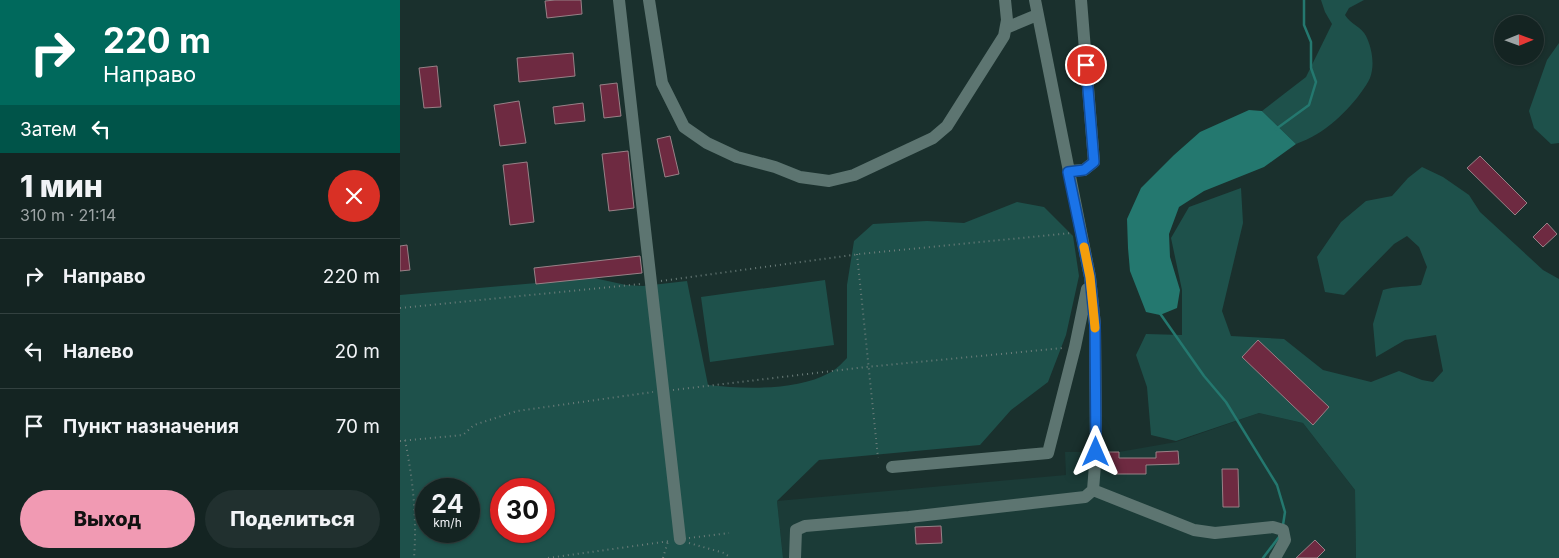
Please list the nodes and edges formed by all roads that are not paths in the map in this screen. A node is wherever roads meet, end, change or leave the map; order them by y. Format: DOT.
graph roads {
  1 [pos="619,0"];
  2 [pos="648,0"];
  3 [pos="1005,0"];
  4 [pos="1034,0"];
  5 [pos="1081,0"];
  6 [pos="1037,15"];
  7 [pos="1006,28"];
  8 [pos="1068,172"];
  9 [pos="1090,277"];
  10 [pos="892,467"];
  11 [pos="1093,490"];
  12 [pos="674,540"];
  13 [pos="794,558"];
  14 [pos="1275,558"];
  1 -- 12 [label="street"];
  2 -- 7 [label="street"];
  3 -- 7 [label="street"];
  4 -- 6 [label="street"];
  5 -- 8 [label="street"];
  6 -- 7 [label="street"];
  6 -- 8 [label="street"];
  8 -- 9 [label="street"];
  9 -- 10 [label="street"];
  9 -- 11 [label="street"];
  11 -- 13 [label="street"];
  11 -- 14 [label="street"];
}
